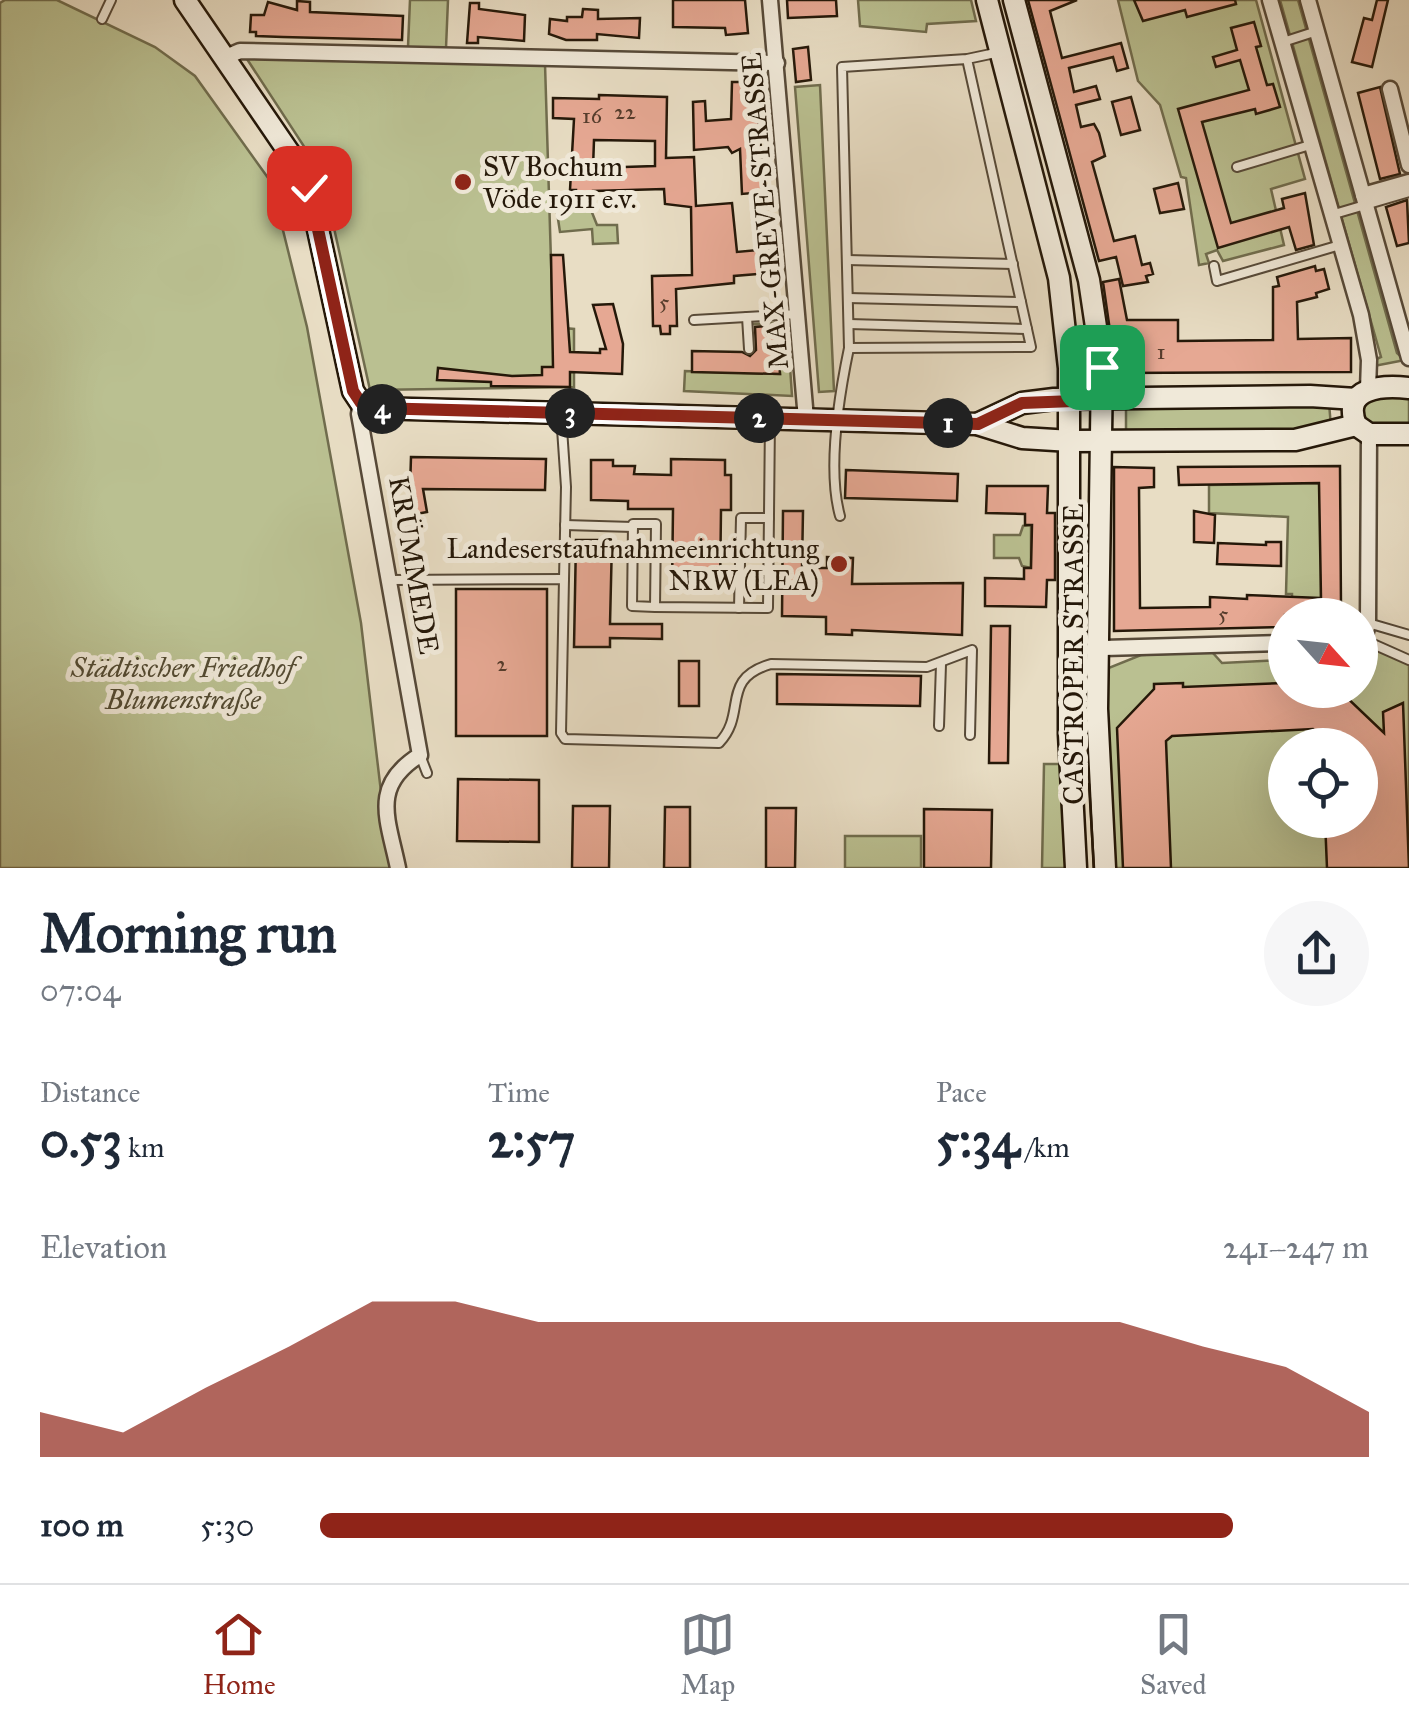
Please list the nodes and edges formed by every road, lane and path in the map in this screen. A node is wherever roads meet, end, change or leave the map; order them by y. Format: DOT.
graph roads {
  1 [pos="111,0"];
  2 [pos="770,0"];
  3 [pos="987,0"];
  4 [pos="1014,0"];
  5 [pos="1270,0"];
  6 [pos="1308,0"];
  7 [pos="191,2"];
  8 [pos="102,19"];
  9 [pos="1317,31"];
  10 [pos="1026,42"];
  11 [pos="1281,42"];
  12 [pos="1001,52"];
  13 [pos="226,57"];
  14 [pos="967,59"];
  15 [pos="777,62"];
  16 [pos="1390,89"];
  17 [pos="1310,145"];
  18 [pos="1409,165"];
  19 [pos="1237,167"];
  20 [pos="1409,182"];
  21 [pos="1409,192"];
  22 [pos="1364,200"];
  23 [pos="1331,215"];
  24 [pos="1340,245"];
  25 [pos="847,260"];
  26 [pos="1013,264"];
  27 [pos="1214,266"];
  28 [pos="1217,281"];
  29 [pos="1219,294"];
  30 [pos="848,298"];
  31 [pos="1021,302"];
  32 [pos="799,314"];
  33 [pos="747,316"];
  34 [pos="694,320"];
  35 [pos="849,324"];
  36 [pos="1027,329"];
  37 [pos="850,348"];
  38 [pos="749,349"];
  39 [pos="1409,358"];
  40 [pos="1409,388"];
  41 [pos="1362,394"];
  42 [pos="1071,400"];
  43 [pos="1100,400"];
  44 [pos="361,403"];
  45 [pos="561,412"];
  46 [pos="770,418"];
  47 [pos="806,418"];
  48 [pos="838,418"];
  49 [pos="978,424"];
  50 [pos="1362,429"];
  51 [pos="1409,434"];
  52 [pos="1100,440"];
  53 [pos="1072,441"];
  54 [pos="840,516"];
  55 [pos="769,518"];
  56 [pos="565,525"];
  57 [pos="633,526"];
  58 [pos="564,579"];
  59 [pos="390,580"];
  60 [pos="1367,598"];
  61 [pos="655,606"];
  62 [pos="739,608"];
  63 [pos="1378,626"];
  64 [pos="1409,635"];
  65 [pos="1268,643"];
  66 [pos="1378,647"];
  67 [pos="1104,648"];
  68 [pos="1409,660"];
  69 [pos="941,664"];
  70 [pos="1083,672"];
  71 [pos="939,726"];
  72 [pos="970,735"];
  73 [pos="415,758"];
  74 [pos="427,773"];
  75 [pos="398,868"];
  76 [pos="1076,868"];
  77 [pos="1105,868"];
  1 -- 8 [label="lane"];
  2 -- 15 [label="street, MAX-GREVE-STRASSE"];
  3 -- 12 [label="main road, CASTROPER STRASSE"];
  4 -- 10 [label="main road, CASTROPER STRASSE"];
  5 -- 11 [label="street"];
  6 -- 9 [label="street"];
  7 -- 13 [label="main road, KRÜMMEDE"];
  9 -- 11 [label="lane"];
  9 -- 22 [label="street"];
  10 -- 12 [label="main road"];
  10 -- 43 [label="main road, CASTROPER STRASSE"];
  11 -- 17 [label="street"];
  12 -- 14 [label="lane"];
  12 -- 42 [label="main road, CASTROPER STRASSE"];
  13 -- 15 [label="street"];
  13 -- 44 [label="main road, KRÜMMEDE"];
  14 -- 25 [label="lane"];
  14 -- 26 [label="lane"];
  15 -- 32 [label="street, MAX-GREVE-STRASSE"];
  16 -- 18 [label="street"];
  17 -- 19 [label="lane"];
  17 -- 23 [label="street"];
  20 -- 22 [label="street"];
  21 -- 22 [label="lane"];
  22 -- 23 [label="lane"];
  22 -- 39 [label="street"];
  23 -- 24 [label="street"];
  24 -- 28 [label="lane"];
  24 -- 41 [label="street"];
  25 -- 26 [label="lane"];
  25 -- 30 [label="lane"];
  26 -- 31 [label="lane"];
  27 -- 28 [label="lane"];
  28 -- 29 [label="lane"];
  30 -- 31 [label="lane"];
  30 -- 35 [label="lane"];
  31 -- 36 [label="lane"];
  32 -- 33 [label="lane"];
  32 -- 47 [label="street, MAX-GREVE-STRASSE"];
  33 -- 34 [label="lane"];
  33 -- 38 [label="lane"];
  35 -- 36 [label="lane"];
  35 -- 37 [label="lane"];
  36 -- 37 [label="lane"];
  37 -- 48 [label="lane"];
  40 -- 41 [label="main road"];
  41 -- 43 [label="main road"];
  41 -- 50 [label="main road"];
  42 -- 43 [label="main road"];
  42 -- 49 [label="main road"];
  42 -- 53 [label="main road, CASTROPER STRASSE"];
  43 -- 52 [label="main road, CASTROPER STRASSE"];
  44 -- 45 [label="main road"];
  44 -- 59 [label="street, KRÜMMEDE"];
  45 -- 46 [label="main road"];
  45 -- 56 [label="lane"];
  46 -- 47 [label="main road"];
  46 -- 55 [label="lane"];
  47 -- 48 [label="main road"];
  48 -- 49 [label="main road"];
  48 -- 54 [label="lane"];
  49 -- 53 [label="main road"];
  50 -- 51 [label="main road"];
  50 -- 52 [label="main road"];
  50 -- 60 [label="street"];
  52 -- 53 [label="main road"];
  52 -- 70 [label="main road, CASTROPER STRASSE"];
  53 -- 70 [label="main road, CASTROPER STRASSE"];
  55 -- 62 [label="lane"];
  55 -- 62 [label="lane"];
  56 -- 57 [label="lane"];
  56 -- 58 [label="lane"];
  57 -- 61 [label="lane"];
  57 -- 61 [label="lane"];
  58 -- 59 [label="lane"];
  58 -- 69 [label="lane"];
  59 -- 73 [label="street, KRÜMMEDE"];
  61 -- 62 [label="lane"];
  63 -- 64 [label="lane"];
  65 -- 67 [label="street"];
  66 -- 68 [label="lane"];
  69 -- 71 [label="lane"];
  69 -- 72 [label="lane"];
  70 -- 76 [label="main road, CASTROPER STRASSE"];
  70 -- 77 [label="main road, CASTROPER STRASSE"];
  73 -- 74 [label="lane, KRÜMMEDE"];
  73 -- 75 [label="street"];
}
